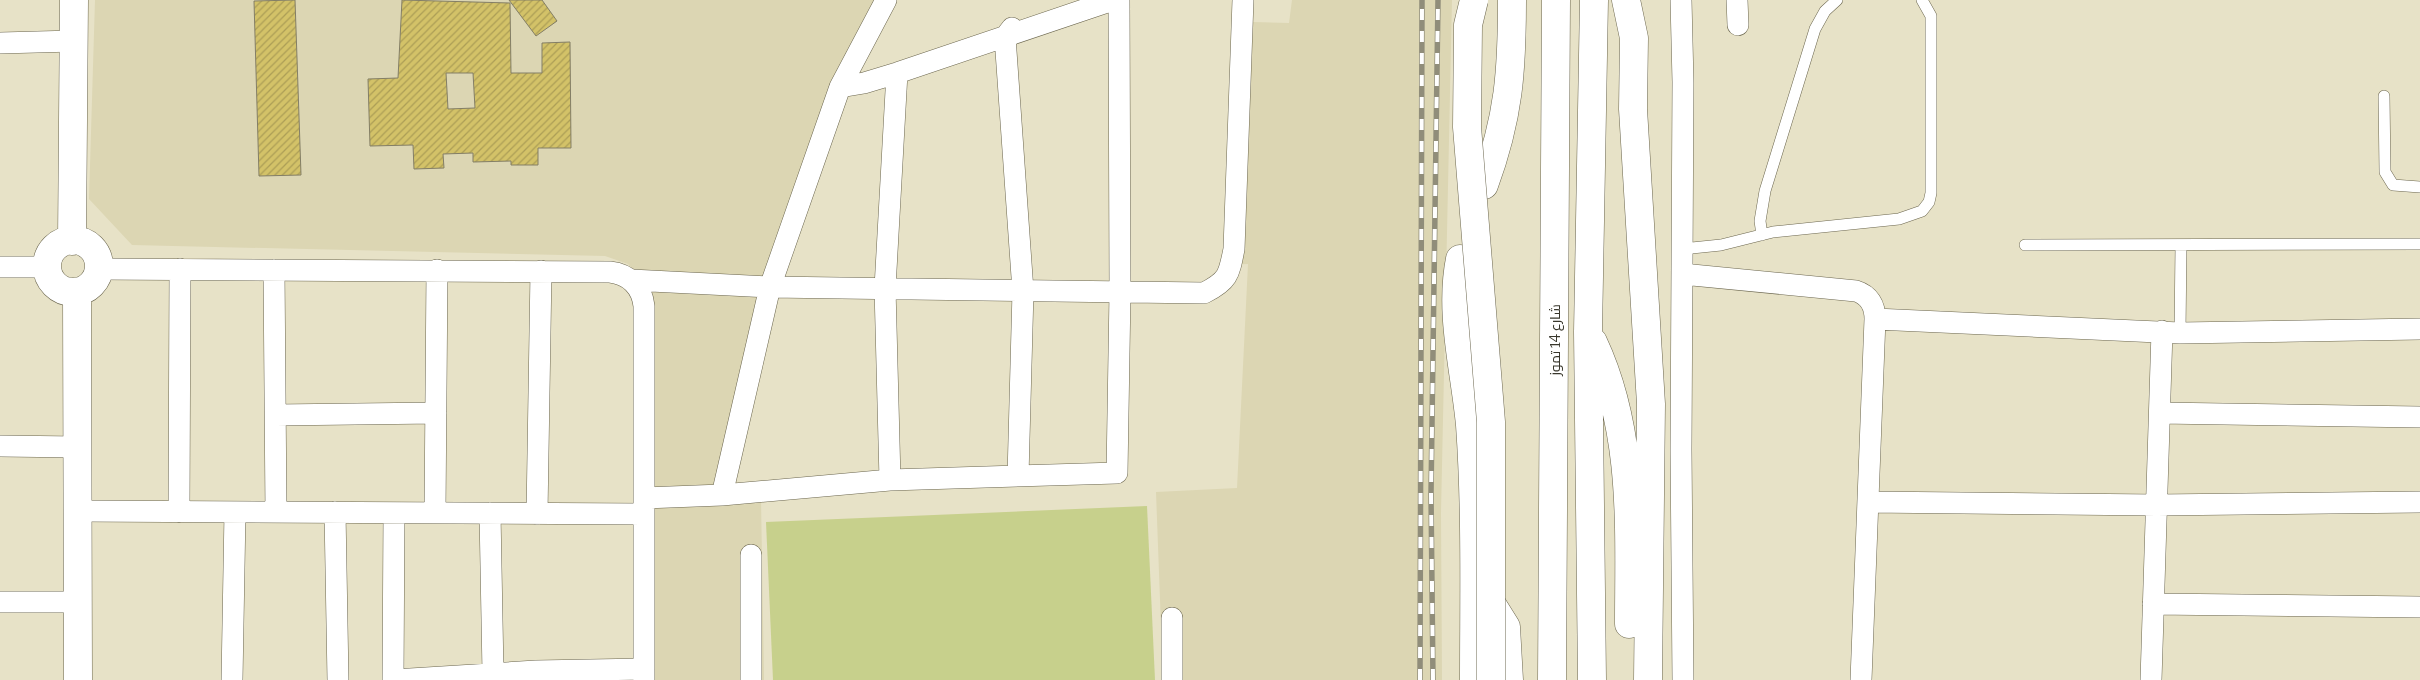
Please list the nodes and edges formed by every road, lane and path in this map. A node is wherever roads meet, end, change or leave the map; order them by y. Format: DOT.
graph roads {
  1 [pos="74,0"];
  2 [pos="886,0"];
  3 [pos="1112,0"];
  4 [pos="1119,0"];
  5 [pos="1243,0"];
  6 [pos="1474,0"];
  7 [pos="1512,0"];
  8 [pos="1556,0"];
  9 [pos="1594,0"];
  10 [pos="1626,0"];
  11 [pos="1681,0"];
  12 [pos="1737,0"];
  13 [pos="1837,0"];
  14 [pos="1922,0"];
  15 [pos="1738,25"];
  16 [pos="1009,33"];
  17 [pos="74,41"];
  18 [pos="0,42"];
  19 [pos="897,73"];
  20 [pos="840,87"];
  21 [pos="2384,96"];
  22 [pos="1484,185"];
  23 [pos="2420,187"];
  24 [pos="1762,235"];
  25 [pos="72,240"];
  26 [pos="2420,244"];
  27 [pos="2025,245"];
  28 [pos="2181,246"];
  29 [pos="1682,249"];
  30 [pos="1460,259"];
  31 [pos="0,267"];
  32 [pos="47,267"];
  33 [pos="98,269"];
  34 [pos="180,269"];
  35 [pos="274,270"];
  36 [pos="437,270"];
  37 [pos="541,271"];
  38 [pos="1682,274"];
  39 [pos="631,280"];
  40 [pos="770,287"];
  41 [pos="885,288"];
  42 [pos="1023,291"];
  43 [pos="77,292"];
  44 [pos="1120,293"];
  45 [pos="1875,318"];
  46 [pos="2420,329"];
  47 [pos="1588,332"];
  48 [pos="2171,332"];
  49 [pos="1461,347"];
  50 [pos="436,413"];
  51 [pos="2160,413"];
  52 [pos="276,415"];
  53 [pos="2420,417"];
  54 [pos="0,446"];
  55 [pos="78,447"];
  56 [pos="1018,476"];
  57 [pos="890,480"];
  58 [pos="722,495"];
  59 [pos="1868,502"];
  60 [pos="2420,502"];
  61 [pos="2157,505"];
  62 [pos="643,506"];
  63 [pos="78,512"];
  64 [pos="179,512"];
  65 [pos="235,512"];
  66 [pos="276,512"];
  67 [pos="336,512"];
  68 [pos="394,513"];
  69 [pos="435,513"];
  70 [pos="490,513"];
  71 [pos="538,514"];
  72 [pos="751,555"];
  73 [pos="1648,600"];
  74 [pos="0,602"];
  75 [pos="78,602"];
  76 [pos="1491,603"];
  77 [pos="2153,604"];
  78 [pos="2420,607"];
  79 [pos="1172,618"];
  80 [pos="493,673"];
  81 [pos="644,674"];
  82 [pos="536,676"];
  83 [pos="442,678"];
  84 [pos="78,680"];
  85 [pos="232,680"];
  86 [pos="338,680"];
  87 [pos="394,680"];
  88 [pos="751,680"];
  89 [pos="1172,680"];
  90 [pos="1457,680"];
  91 [pos="1474,680"];
  92 [pos="1491,680"];
  93 [pos="1509,680"];
  94 [pos="1552,680"];
  95 [pos="1592,680"];
  96 [pos="1629,680"];
  97 [pos="1648,680"];
  98 [pos="1664,680"];
  99 [pos="1683,680"];
  100 [pos="1861,680"];
  101 [pos="2151,680"];
  1 -- 17 [label="main road"];
  2 -- 20 [label="street"];
  3 -- 16 [label="street"];
  4 -- 44 [label="street"];
  5 -- 44 [label="street"];
  6 -- 76 [label="main road, bridge"];
  7 -- 22 [label="main road"];
  8 -- 94 [label="main road, شارع 14 تموز"];
  9 -- 47 [label="main road"];
  10 -- 73 [label="main road"];
  11 -- 29 [label="street"];
  12 -- 15 [label="street"];
  13 -- 24 [label="lane"];
  14 -- 24 [label="lane"];
  16 -- 19 [label="street"];
  16 -- 42 [label="street"];
  17 -- 18 [label="street"];
  17 -- 25 [label="main road"];
  19 -- 20 [label="street"];
  19 -- 41 [label="street"];
  20 -- 40 [label="street"];
  21 -- 23 [label="lane"];
  24 -- 29 [label="lane"];
  25 -- 32 [label="main road"];
  25 -- 33 [label="main road"];
  26 -- 28 [label="lane"];
  27 -- 28 [label="lane"];
  28 -- 48 [label="lane"];
  29 -- 38 [label="street"];
  30 -- 49 [label="main road"];
  31 -- 32 [label="street"];
  32 -- 43 [label="main road"];
  33 -- 34 [label="street"];
  33 -- 43 [label="main road"];
  34 -- 35 [label="street"];
  34 -- 64 [label="street"];
  35 -- 36 [label="street"];
  35 -- 52 [label="street"];
  36 -- 37 [label="street"];
  36 -- 50 [label="street"];
  37 -- 39 [label="street"];
  37 -- 71 [label="street"];
  38 -- 45 [label="street"];
  38 -- 99 [label="street"];
  39 -- 40 [label="street"];
  39 -- 62 [label="street"];
  40 -- 41 [label="street"];
  40 -- 58 [label="street"];
  41 -- 42 [label="street"];
  41 -- 57 [label="street"];
  42 -- 44 [label="street"];
  42 -- 56 [label="street"];
  43 -- 55 [label="main road"];
  44 -- 56 [label="street"];
  45 -- 48 [label="street"];
  45 -- 59 [label="street"];
  46 -- 48 [label="street"];
  47 -- 95 [label="main road"];
  47 -- 96 [label="main road"];
  48 -- 51 [label="street"];
  49 -- 90 [label="main road"];
  49 -- 91 [label="main road"];
  50 -- 52 [label="street"];
  50 -- 69 [label="street"];
  51 -- 53 [label="street"];
  51 -- 61 [label="street"];
  52 -- 66 [label="street"];
  54 -- 55 [label="street"];
  55 -- 63 [label="main road"];
  56 -- 57 [label="street"];
  57 -- 58 [label="street"];
  58 -- 62 [label="street"];
  59 -- 61 [label="street"];
  59 -- 100 [label="street"];
  60 -- 61 [label="street"];
  61 -- 77 [label="street"];
  62 -- 71 [label="street"];
  62 -- 81 [label="street"];
  63 -- 64 [label="street"];
  63 -- 75 [label="main road"];
  64 -- 65 [label="street"];
  65 -- 66 [label="street"];
  65 -- 85 [label="street"];
  66 -- 67 [label="street"];
  67 -- 68 [label="street"];
  67 -- 86 [label="street"];
  68 -- 69 [label="street"];
  68 -- 87 [label="street"];
  69 -- 70 [label="street"];
  70 -- 71 [label="street"];
  70 -- 80 [label="street"];
  72 -- 88 [label="street"];
  73 -- 97 [label="main road"];
  73 -- 98 [label="main road"];
  74 -- 75 [label="street"];
  75 -- 84 [label="main road"];
  76 -- 92 [label="main road, bridge"];
  76 -- 93 [label="main road"];
  77 -- 78 [label="street"];
  77 -- 101 [label="street"];
  79 -- 89 [label="street"];
  80 -- 82 [label="street"];
  80 -- 83 [label="street"];
  81 -- 82 [label="street"];
  83 -- 87 [label="street"];
}
